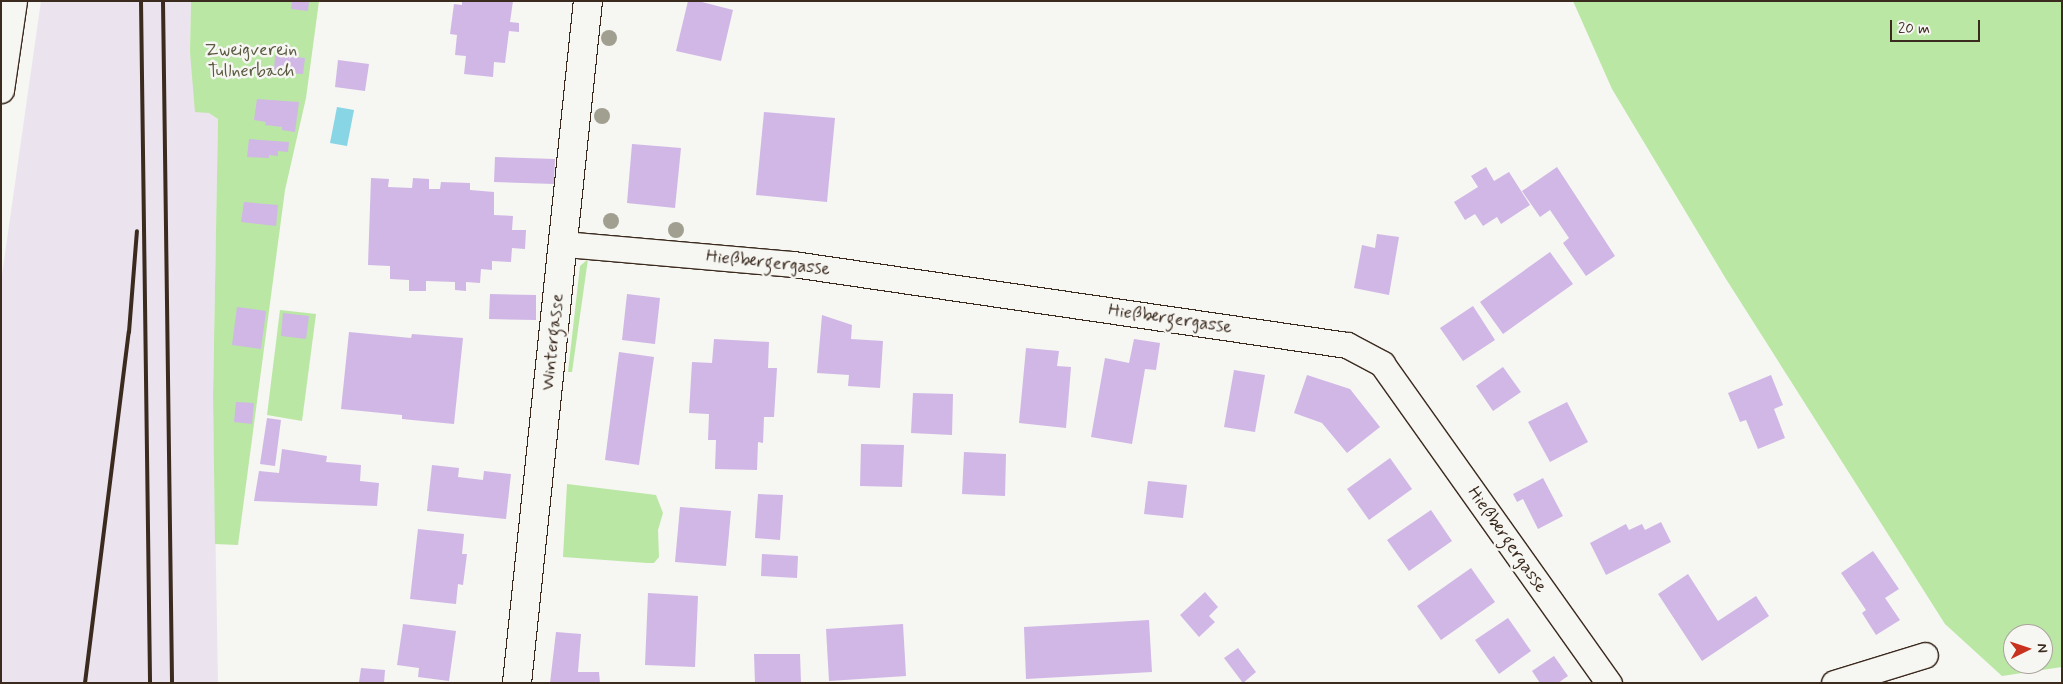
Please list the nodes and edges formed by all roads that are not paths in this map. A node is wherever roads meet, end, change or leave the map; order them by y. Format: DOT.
graph roads {
  1 [pos="14,1"];
  2 [pos="588,1"];
  3 [pos="1,90"];
  4 [pos="564,244"];
  5 [pos="1926,655"];
  6 [pos="517,683"];
  7 [pos="1609,683"];
  8 [pos="1834,683"];
  1 -- 3 [label="street"];
  2 -- 4 [label="street, Wintergasse"];
  4 -- 6 [label="street, Wintergasse"];
  4 -- 7 [label="street, Hießbergergasse"];
  5 -- 8 [label="street"];
}
